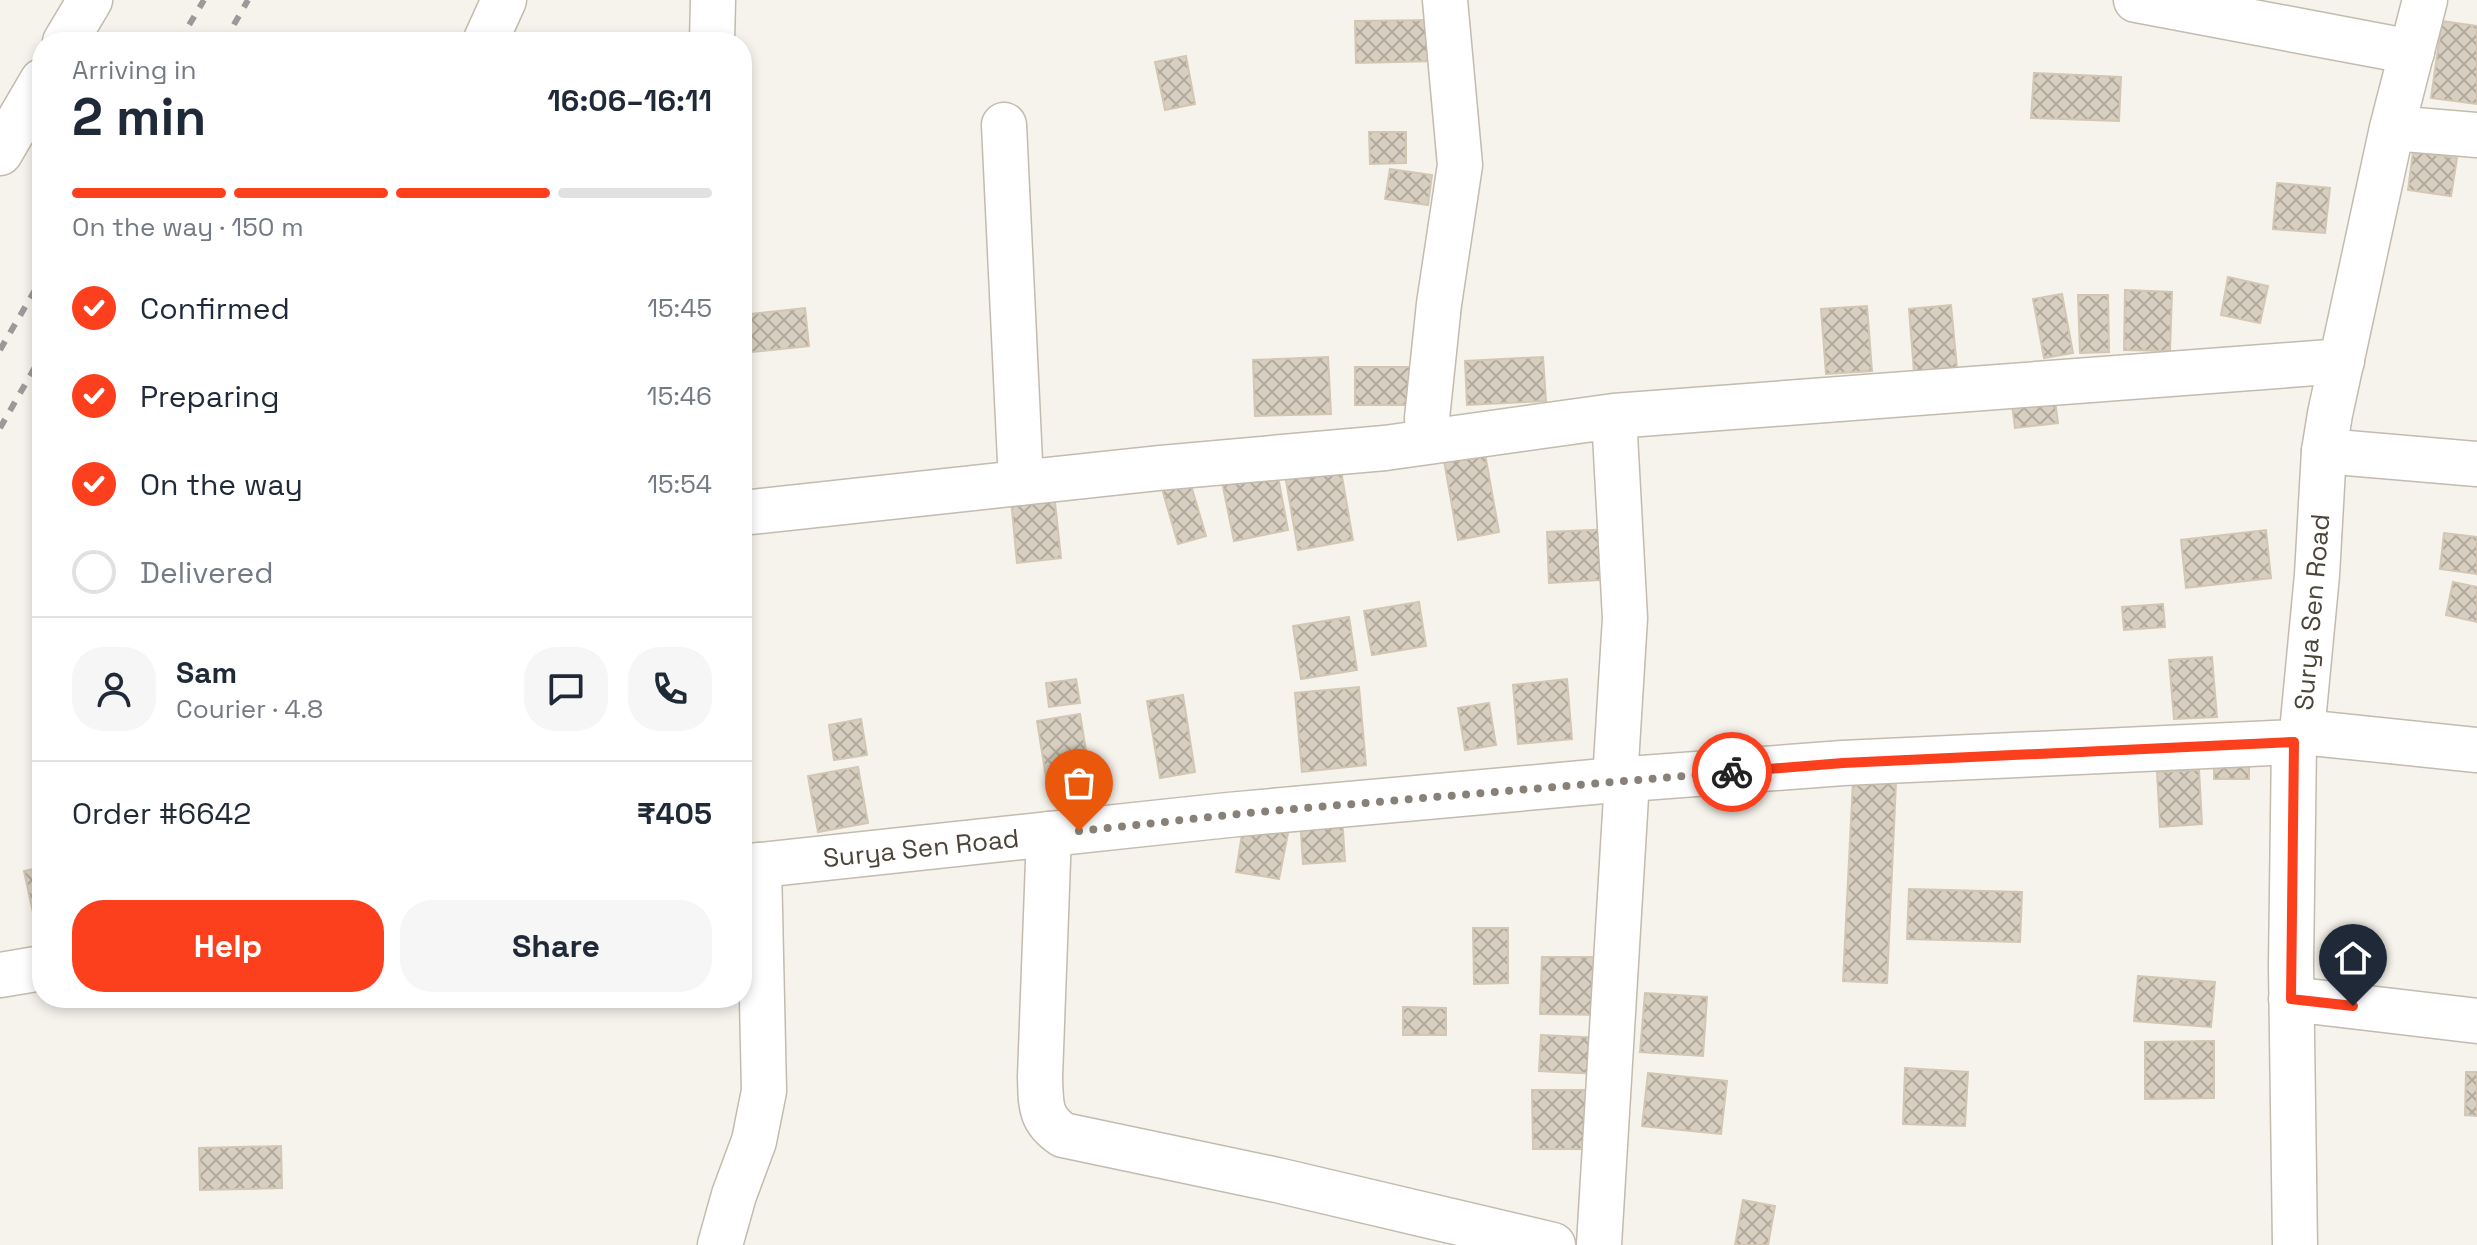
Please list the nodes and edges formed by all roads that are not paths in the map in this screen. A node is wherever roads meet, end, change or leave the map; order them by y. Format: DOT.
graph roads {
  1 [pos="90,0"];
  2 [pos="504,0"];
  3 [pos="713,0"];
  4 [pos="1445,0"];
  5 [pos="2136,0"];
  6 [pos="2425,0"];
  7 [pos="71,32"];
  8 [pos="490,32"];
  9 [pos="712,32"];
  10 [pos="2412,52"];
  11 [pos="32,98"];
  12 [pos="1004,125"];
  13 [pos="2392,128"];
  14 [pos="2477,135"];
  15 [pos="0,153"];
  16 [pos="2342,361"];
  17 [pos="1614,416"];
  18 [pos="1428,442"];
  19 [pos="2324,451"];
  20 [pos="2477,464"];
  21 [pos="1021,483"];
  22 [pos="752,512"];
  23 [pos="2298,737"];
  24 [pos="2477,750"];
  25 [pos="1621,780"];
  26 [pos="1049,834"];
  27 [pos="752,866"];
  28 [pos="752,898"];
  29 [pos="32,970"];
  30 [pos="0,975"];
  31 [pos="2291,999"];
  32 [pos="2477,1021"];
  33 [pos="720,1245"];
  34 [pos="1553,1245"];
  35 [pos="1599,1245"];
  36 [pos="2295,1245"];
  1 -- 7 [label="street"];
  2 -- 8 [label="street"];
  3 -- 9 [label="street"];
  4 -- 18 [label="street"];
  5 -- 10 [label="street"];
  6 -- 10 [label="street, Surya Sen Road"];
  10 -- 13 [label="street, Surya Sen Road"];
  11 -- 15 [label="street"];
  12 -- 21 [label="street"];
  13 -- 14 [label="street"];
  13 -- 16 [label="street, Surya Sen Road"];
  16 -- 17 [label="street"];
  16 -- 19 [label="street, Surya Sen Road"];
  17 -- 18 [label="street"];
  17 -- 25 [label="street"];
  18 -- 21 [label="street"];
  19 -- 20 [label="street"];
  19 -- 23 [label="street, Surya Sen Road"];
  21 -- 22 [label="street"];
  23 -- 24 [label="street"];
  23 -- 25 [label="street, Surya Sen Road"];
  23 -- 31 [label="street"];
  25 -- 26 [label="street, Surya Sen Road"];
  25 -- 35 [label="street"];
  26 -- 27 [label="street, Surya Sen Road"];
  26 -- 34 [label="street"];
  28 -- 33 [label="street"];
  29 -- 30 [label="street"];
  31 -- 32 [label="street"];
  31 -- 36 [label="street"];
}
